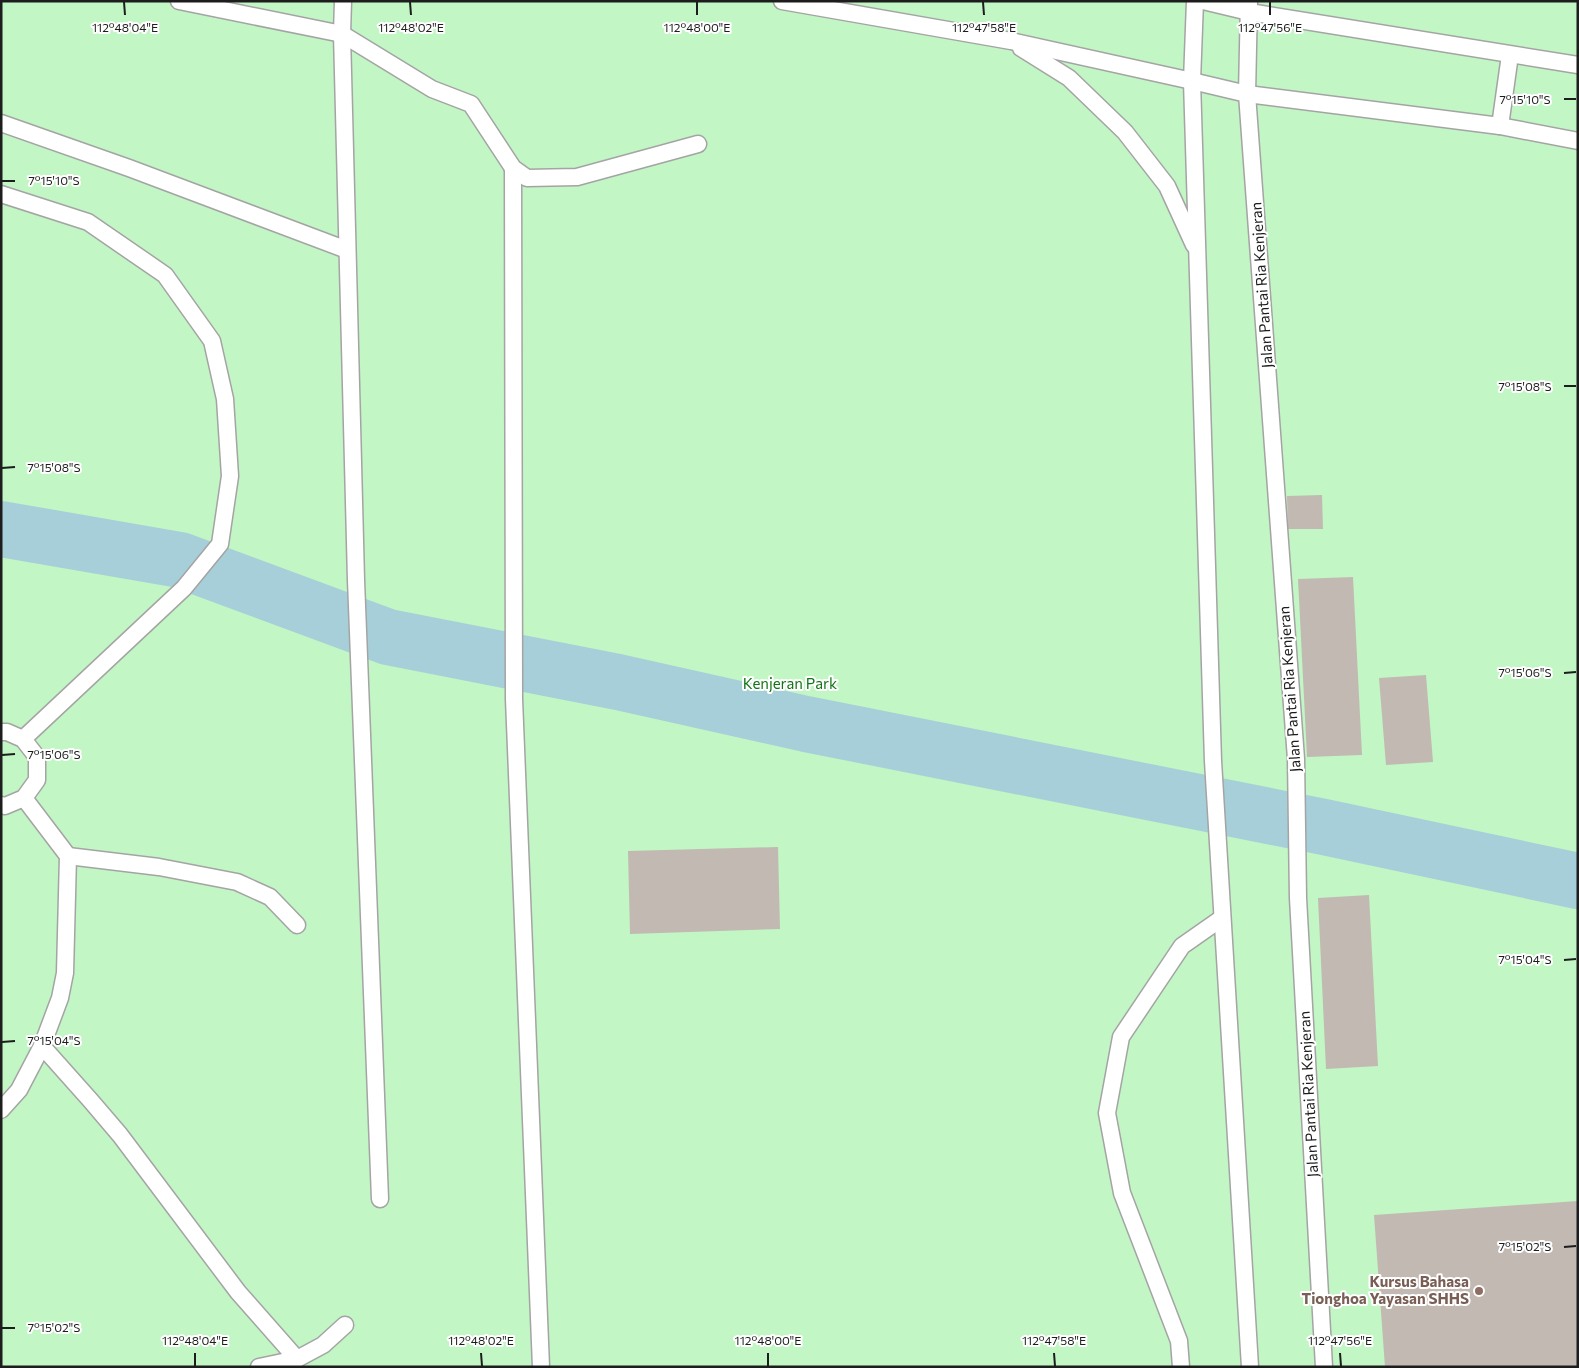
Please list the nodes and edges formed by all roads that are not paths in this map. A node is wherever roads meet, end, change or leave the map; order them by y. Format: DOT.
graph roads {
  1 [pos="179,1"];
  2 [pos="343,1"];
  3 [pos="782,1"];
  4 [pos="1195,1"];
  5 [pos="1203,1"];
  6 [pos="1249,7"];
  7 [pos="342,34"];
  8 [pos="1011,41"];
  9 [pos="1510,55"];
  10 [pos="1578,65"];
  11 [pos="1192,81"];
  12 [pos="1247,94"];
  13 [pos="1,123"];
  14 [pos="1500,126"];
  15 [pos="1578,141"];
  16 [pos="698,144"];
  17 [pos="513,168"];
  18 [pos="1,194"];
  19 [pos="347,250"];
  20 [pos="1198,254"];
  21 [pos="1,732"];
  22 [pos="24,739"];
  23 [pos="24,798"];
  24 [pos="1,805"];
  25 [pos="68,856"];
  26 [pos="1222,918"];
  27 [pos="297,925"];
  28 [pos="42,1046"];
  29 [pos="1,1110"];
  30 [pos="380,1198"];
  31 [pos="346,1325"];
  32 [pos="297,1359"];
  33 [pos="259,1367"];
  34 [pos="541,1367"];
  35 [pos="1181,1367"];
  36 [pos="1250,1367"];
  37 [pos="1324,1367"];
  1 -- 7 [label="lane"];
  2 -- 7 [label="lane"];
  3 -- 8 [label="lane"];
  4 -- 11 [label="lane"];
  5 -- 6 [label="lane"];
  6 -- 9 [label="lane"];
  6 -- 12 [label="lane, Jalan Pantai Ria Kenjeran"];
  7 -- 17 [label="lane"];
  7 -- 19 [label="lane"];
  8 -- 11 [label="lane"];
  8 -- 20 [label="lane"];
  9 -- 10 [label="lane"];
  9 -- 14 [label="lane"];
  11 -- 12 [label="lane"];
  11 -- 20 [label="lane"];
  12 -- 14 [label="lane"];
  12 -- 37 [label="lane, Jalan Pantai Ria Kenjeran"];
  13 -- 19 [label="lane"];
  14 -- 15 [label="lane"];
  16 -- 17 [label="lane"];
  17 -- 34 [label="lane"];
  18 -- 22 [label="lane"];
  19 -- 30 [label="lane"];
  20 -- 26 [label="lane"];
  21 -- 22 [label="lane"];
  22 -- 23 [label="lane"];
  23 -- 24 [label="lane"];
  23 -- 25 [label="lane"];
  25 -- 27 [label="lane"];
  25 -- 28 [label="lane"];
  26 -- 35 [label="lane"];
  26 -- 36 [label="lane"];
  28 -- 29 [label="lane"];
  28 -- 32 [label="lane"];
  31 -- 32 [label="lane"];
  32 -- 33 [label="lane"];
}
